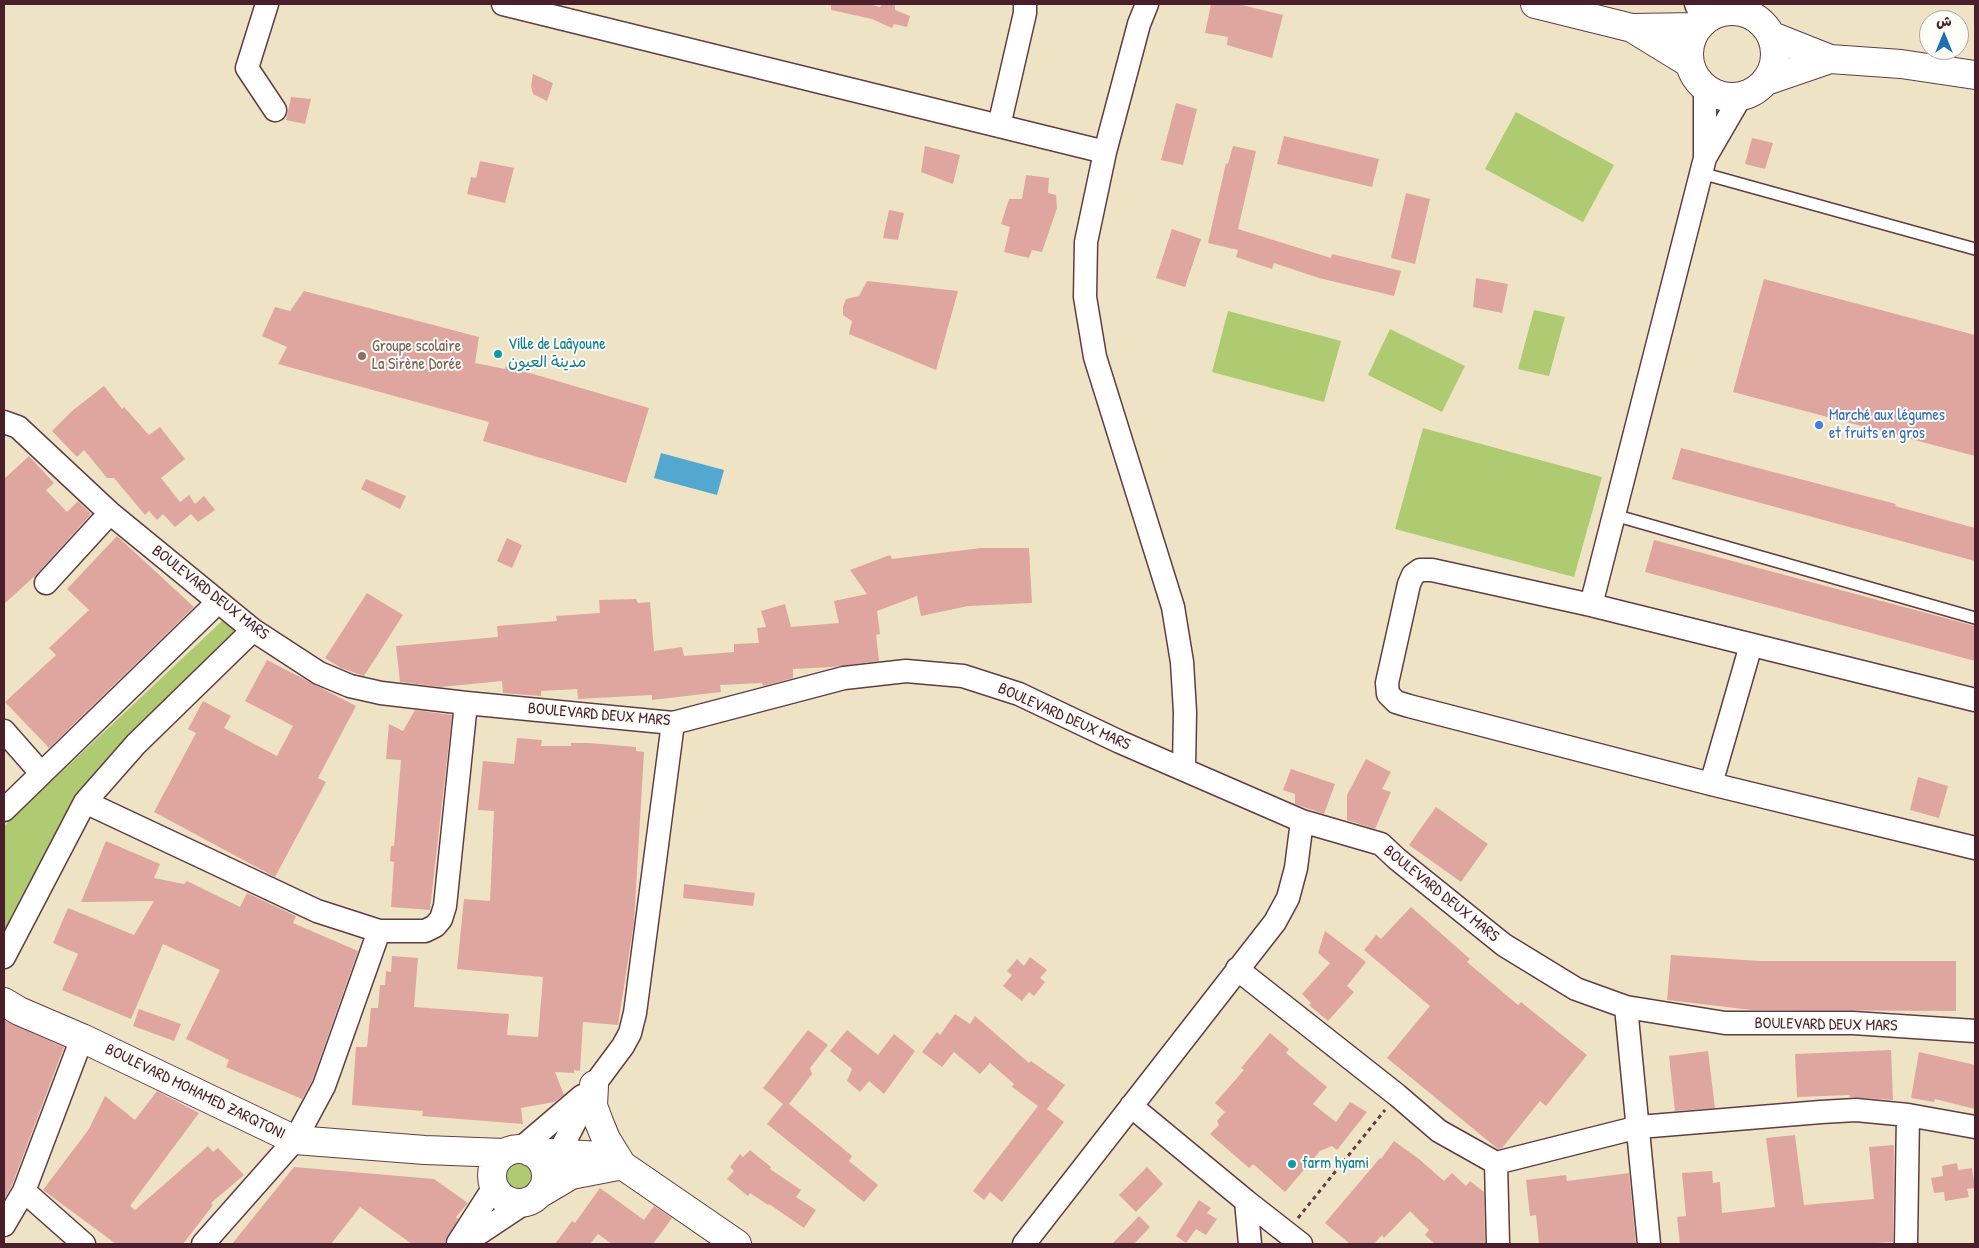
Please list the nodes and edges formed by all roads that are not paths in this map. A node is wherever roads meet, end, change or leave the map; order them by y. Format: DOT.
graph roads {
  1 [pos="267,4"];
  2 [pos="503,4"];
  3 [pos="1025,4"];
  4 [pos="1535,4"];
  5 [pos="1142,11"];
  6 [pos="1596,11"];
  7 [pos="1700,16"];
  8 [pos="1632,28"];
  9 [pos="1772,36"];
  10 [pos="1830,59"];
  11 [pos="1689,63"];
  12 [pos="1975,75"];
  13 [pos="1766,81"];
  14 [pos="1705,88"];
  15 [pos="1741,96"];
  16 [pos="275,110"];
  17 [pos="999,126"];
  18 [pos="1104,152"];
  19 [pos="1703,166"];
  20 [pos="1975,249"];
  21 [pos="4,422"];
  22 [pos="110,513"];
  23 [pos="1614,515"];
  24 [pos="46,583"];
  25 [pos="217,603"];
  26 [pos="1591,605"];
  27 [pos="1975,618"];
  28 [pos="253,630"];
  29 [pos="1751,645"];
  30 [pos="1975,700"];
  31 [pos="466,703"];
  32 [pos="673,723"];
  33 [pos="4,731"];
  34 [pos="1184,769"];
  35 [pos="41,772"];
  36 [pos="1711,784"];
  37 [pos="85,802"];
  38 [pos="4,810"];
  39 [pos="1302,821"];
  40 [pos="1975,848"];
  41 [pos="379,932"];
  42 [pos="4,957"];
  43 [pos="1237,969"];
  44 [pos="4,1002"];
  45 [pos="1626,1007"];
  46 [pos="1975,1031"];
  47 [pos="82,1038"];
  48 [pos="594,1086"];
  49 [pos="1131,1106"];
  50 [pos="1908,1115"];
  51 [pos="1639,1127"];
  52 [pos="1975,1127"];
  53 [pos="295,1140"];
  54 [pos="424,1150"];
  55 [pos="518,1152"];
  56 [pos="559,1153"];
  57 [pos="1496,1163"];
  58 [pos="622,1165"];
  59 [pos="493,1183"];
  60 [pos="24,1191"];
  61 [pos="536,1192"];
  62 [pos="1246,1201"];
  63 [pos="4,1225"];
  64 [pos="1294,1238"];
  65 [pos="84,1244"];
  66 [pos="203,1244"];
  67 [pos="457,1244"];
  68 [pos="463,1244"];
  69 [pos="738,1244"];
  70 [pos="1024,1244"];
  71 [pos="1250,1244"];
  72 [pos="1498,1244"];
  73 [pos="1649,1244"];
  74 [pos="1906,1244"];
  1 -- 16 [label="street"];
  2 -- 17 [label="street"];
  3 -- 17 [label="street"];
  4 -- 6 [label="street"];
  5 -- 18 [label="street"];
  6 -- 8 [label="street"];
  7 -- 8 [label="street"];
  7 -- 9 [label="street"];
  7 -- 11 [label="street"];
  8 -- 11 [label="street"];
  9 -- 10 [label="street"];
  9 -- 13 [label="street"];
  10 -- 12 [label="street"];
  10 -- 13 [label="street"];
  11 -- 14 [label="street"];
  13 -- 15 [label="street"];
  14 -- 15 [label="street"];
  14 -- 19 [label="street"];
  15 -- 19 [label="street"];
  17 -- 18 [label="street"];
  18 -- 34 [label="street"];
  19 -- 20 [label="lane"];
  19 -- 23 [label="street"];
  21 -- 22 [label="street, BOULEVARD DEUX MARS"];
  22 -- 24 [label="street"];
  22 -- 25 [label="street, BOULEVARD DEUX MARS"];
  23 -- 26 [label="street"];
  23 -- 27 [label="lane"];
  25 -- 28 [label="street, BOULEVARD DEUX MARS"];
  25 -- 35 [label="street"];
  26 -- 29 [label="street"];
  26 -- 36 [label="street"];
  28 -- 31 [label="street, BOULEVARD DEUX MARS"];
  28 -- 37 [label="street"];
  29 -- 30 [label="street"];
  29 -- 36 [label="street"];
  31 -- 32 [label="street, BOULEVARD DEUX MARS"];
  31 -- 41 [label="street"];
  32 -- 34 [label="street, BOULEVARD DEUX MARS"];
  32 -- 48 [label="street"];
  33 -- 35 [label="street"];
  34 -- 39 [label="street, BOULEVARD DEUX MARS"];
  35 -- 38 [label="street"];
  36 -- 40 [label="street"];
  37 -- 41 [label="street"];
  37 -- 42 [label="street"];
  39 -- 43 [label="street"];
  39 -- 45 [label="street, BOULEVARD DEUX MARS"];
  41 -- 53 [label="street"];
  43 -- 49 [label="street"];
  43 -- 57 [label="street"];
  44 -- 47 [label="street, BOULEVARD MOHAMED ZARQTONI"];
  45 -- 46 [label="street, BOULEVARD DEUX MARS"];
  45 -- 51 [label="street"];
  47 -- 53 [label="street, BOULEVARD MOHAMED ZARQTONI"];
  47 -- 60 [label="street"];
  48 -- 55 [label="street"];
  48 -- 56 [label="street"];
  48 -- 58 [label="street"];
  49 -- 62 [label="street"];
  49 -- 70 [label="street"];
  50 -- 51 [label="street"];
  50 -- 52 [label="street"];
  50 -- 74 [label="street"];
  51 -- 57 [label="street"];
  51 -- 73 [label="street"];
  53 -- 54 [label="street, BOULEVARD MOHAMED ZARQTONI"];
  53 -- 66 [label="street"];
  54 -- 55 [label="street, BOULEVARD MOHAMED ZARQTONI"];
  54 -- 59 [label="street"];
  55 -- 56 [label="street, BOULEVARD MOHAMED ZARQTONI"];
  55 -- 59 [label="street"];
  55 -- 61 [label="street"];
  56 -- 58 [label="street, BOULEVARD MOHAMED ZARQTONI"];
  56 -- 61 [label="street"];
  57 -- 72 [label="street"];
  58 -- 61 [label="street"];
  58 -- 69 [label="street"];
  59 -- 61 [label="street"];
  59 -- 67 [label="street"];
  60 -- 63 [label="street"];
  60 -- 65 [label="street"];
  61 -- 68 [label="street"];
  62 -- 64 [label="street"];
  62 -- 71 [label="street"];
}
